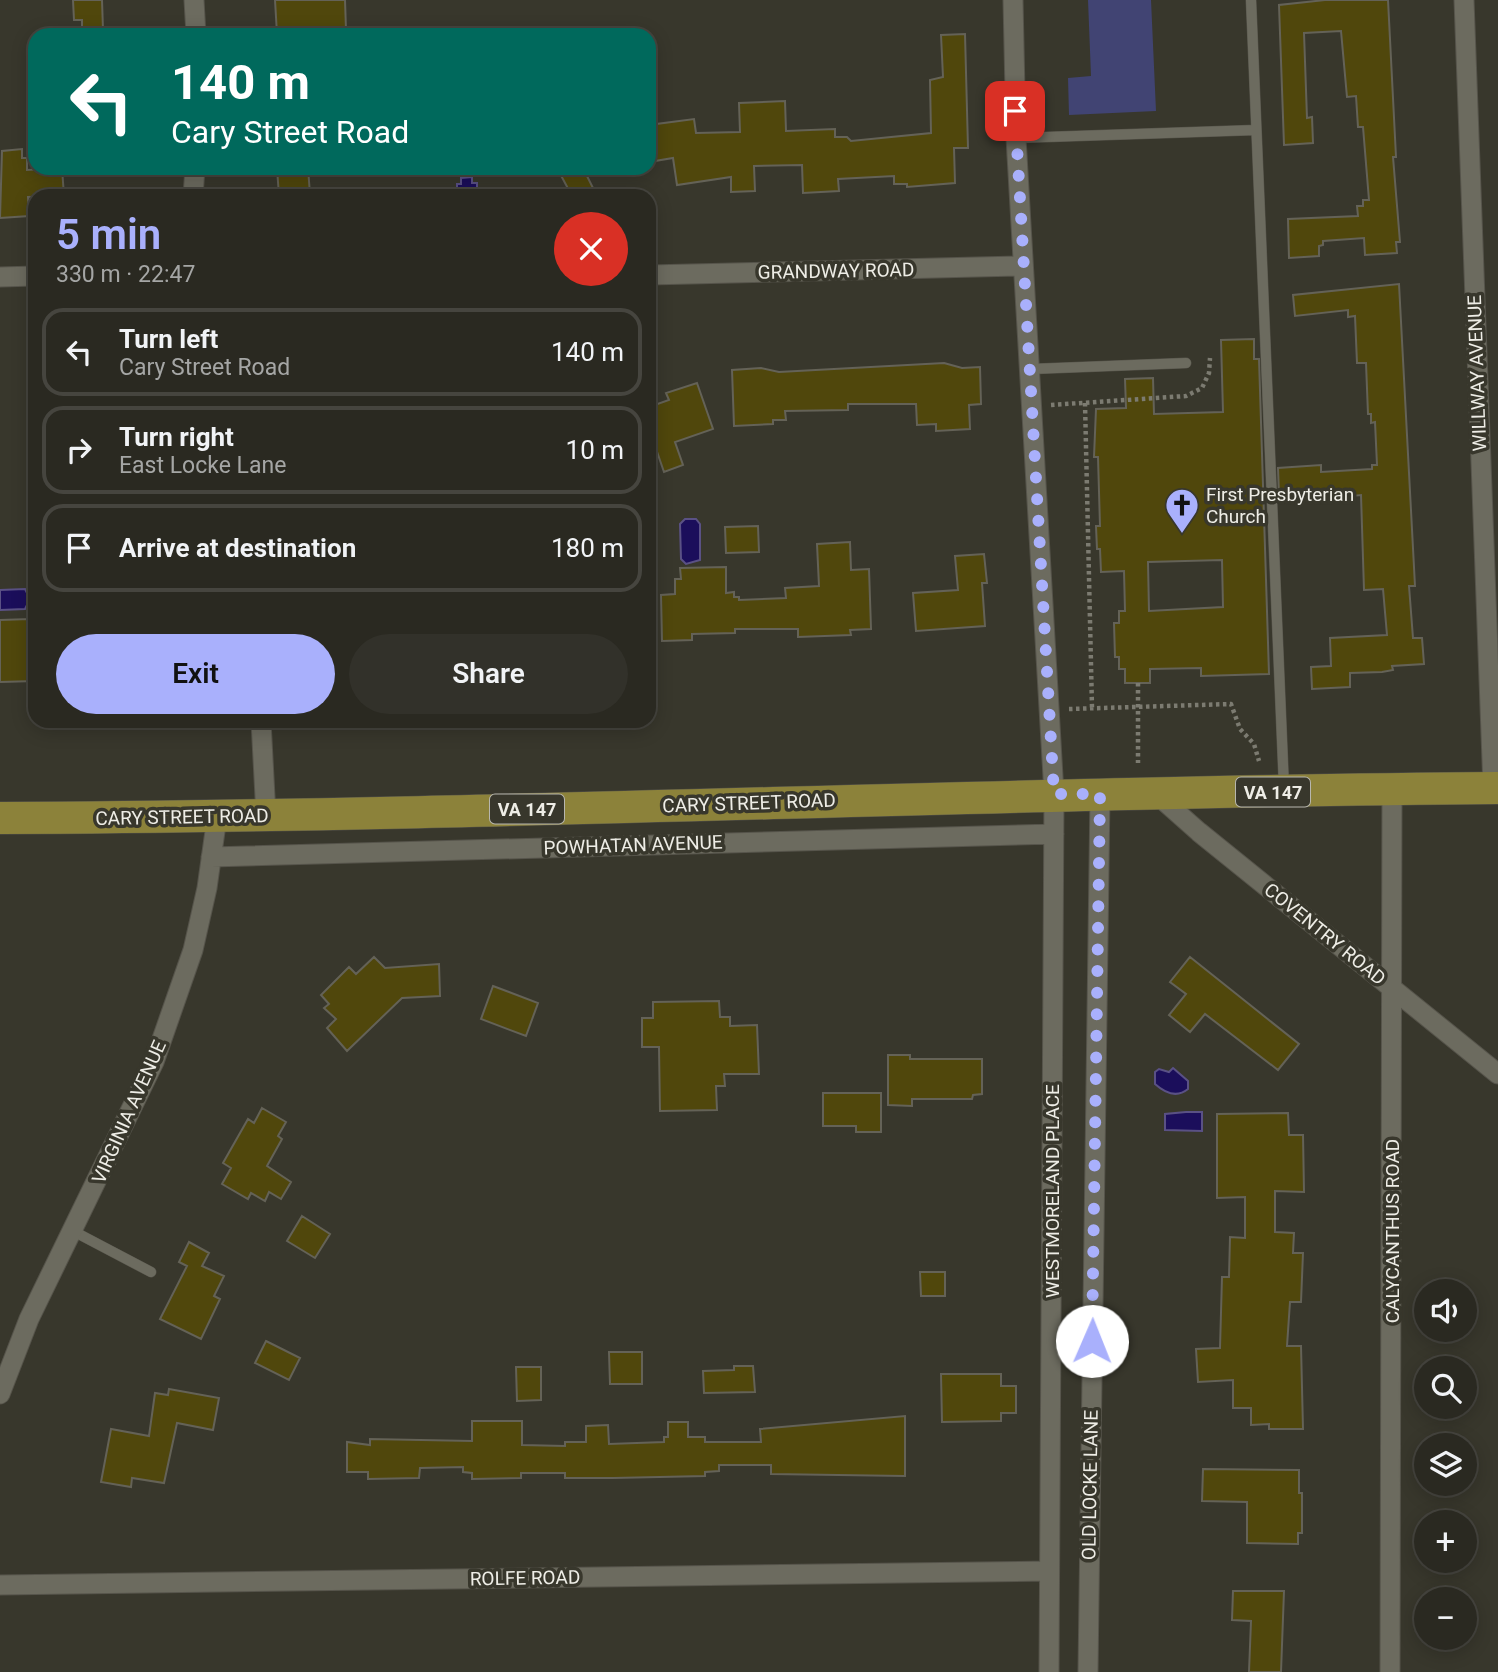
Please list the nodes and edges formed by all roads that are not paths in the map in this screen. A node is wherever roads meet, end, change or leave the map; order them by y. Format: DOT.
graph roads {
  1 [pos="194,0"];
  2 [pos="1013,0"];
  3 [pos="1251,0"];
  4 [pos="1464,0"];
  5 [pos="196,28"];
  6 [pos="1256,130"];
  7 [pos="1016,138"];
  8 [pos="1023,266"];
  9 [pos="656,275"];
  10 [pos="28,276"];
  11 [pos="0,277"];
  12 [pos="1186,363"];
  13 [pos="1031,369"];
  14 [pos="261,728"];
  15 [pos="1495,788"];
  16 [pos="1392,789"];
  17 [pos="1154,792"];
  18 [pos="1283,792"];
  19 [pos="1054,794"];
  20 [pos="1100,794"];
  21 [pos="266,816"];
  22 [pos="217,817"];
  23 [pos="0,818"];
  24 [pos="1054,834"];
  25 [pos="211,857"];
  26 [pos="1393,988"];
  27 [pos="1498,1074"];
  28 [pos="73,1231"];
  29 [pos="151,1272"];
  30 [pos="0,1394"];
  31 [pos="1049,1572"];
  32 [pos="0,1585"];
  33 [pos="1049,1672"];
  34 [pos="1088,1672"];
  35 [pos="1390,1672"];
  1 -- 5 [label="street"];
  2 -- 7 [label="street, WESTMORELAND PLACE"];
  3 -- 6 [label="lane"];
  4 -- 15 [label="street, WILLWAY AVENUE"];
  6 -- 7 [label="lane"];
  6 -- 18 [label="lane"];
  7 -- 8 [label="street, WESTMORELAND PLACE"];
  8 -- 9 [label="street, GRANDWAY ROAD"];
  8 -- 13 [label="street, WESTMORELAND PLACE"];
  10 -- 11 [label="street"];
  12 -- 13 [label="lane"];
  13 -- 19 [label="street, WESTMORELAND PLACE"];
  14 -- 21 [label="street"];
  15 -- 16 [label="main road, CARY STREET ROAD / VA 147"];
  16 -- 18 [label="main road, CARY STREET ROAD / VA 147"];
  16 -- 26 [label="street, CALYCANTHUS ROAD"];
  17 -- 18 [label="main road, CARY STREET ROAD / VA 147"];
  17 -- 20 [label="main road, CARY STREET ROAD / VA 147"];
  17 -- 26 [label="street, COVENTRY ROAD"];
  19 -- 20 [label="main road, CARY STREET ROAD / VA 147"];
  19 -- 21 [label="main road, CARY STREET ROAD / VA 147"];
  19 -- 24 [label="street, WESTMORELAND PLACE"];
  20 -- 34 [label="street, OLD LOCKE LANE"];
  21 -- 22 [label="main road, CARY STREET ROAD / VA 147"];
  22 -- 23 [label="main road, CARY STREET ROAD / VA 147"];
  22 -- 25 [label="street, VIRGINIA AVENUE"];
  24 -- 25 [label="street, POWHATAN AVENUE"];
  24 -- 31 [label="street, WESTMORELAND PLACE"];
  25 -- 28 [label="street, VIRGINIA AVENUE"];
  26 -- 27 [label="street, COVENTRY ROAD"];
  26 -- 35 [label="street, CALYCANTHUS ROAD"];
  28 -- 29 [label="lane"];
  28 -- 30 [label="street, VIRGINIA AVENUE"];
  31 -- 32 [label="street, ROLFE ROAD"];
  31 -- 33 [label="street, WESTMORELAND PLACE"];
}
